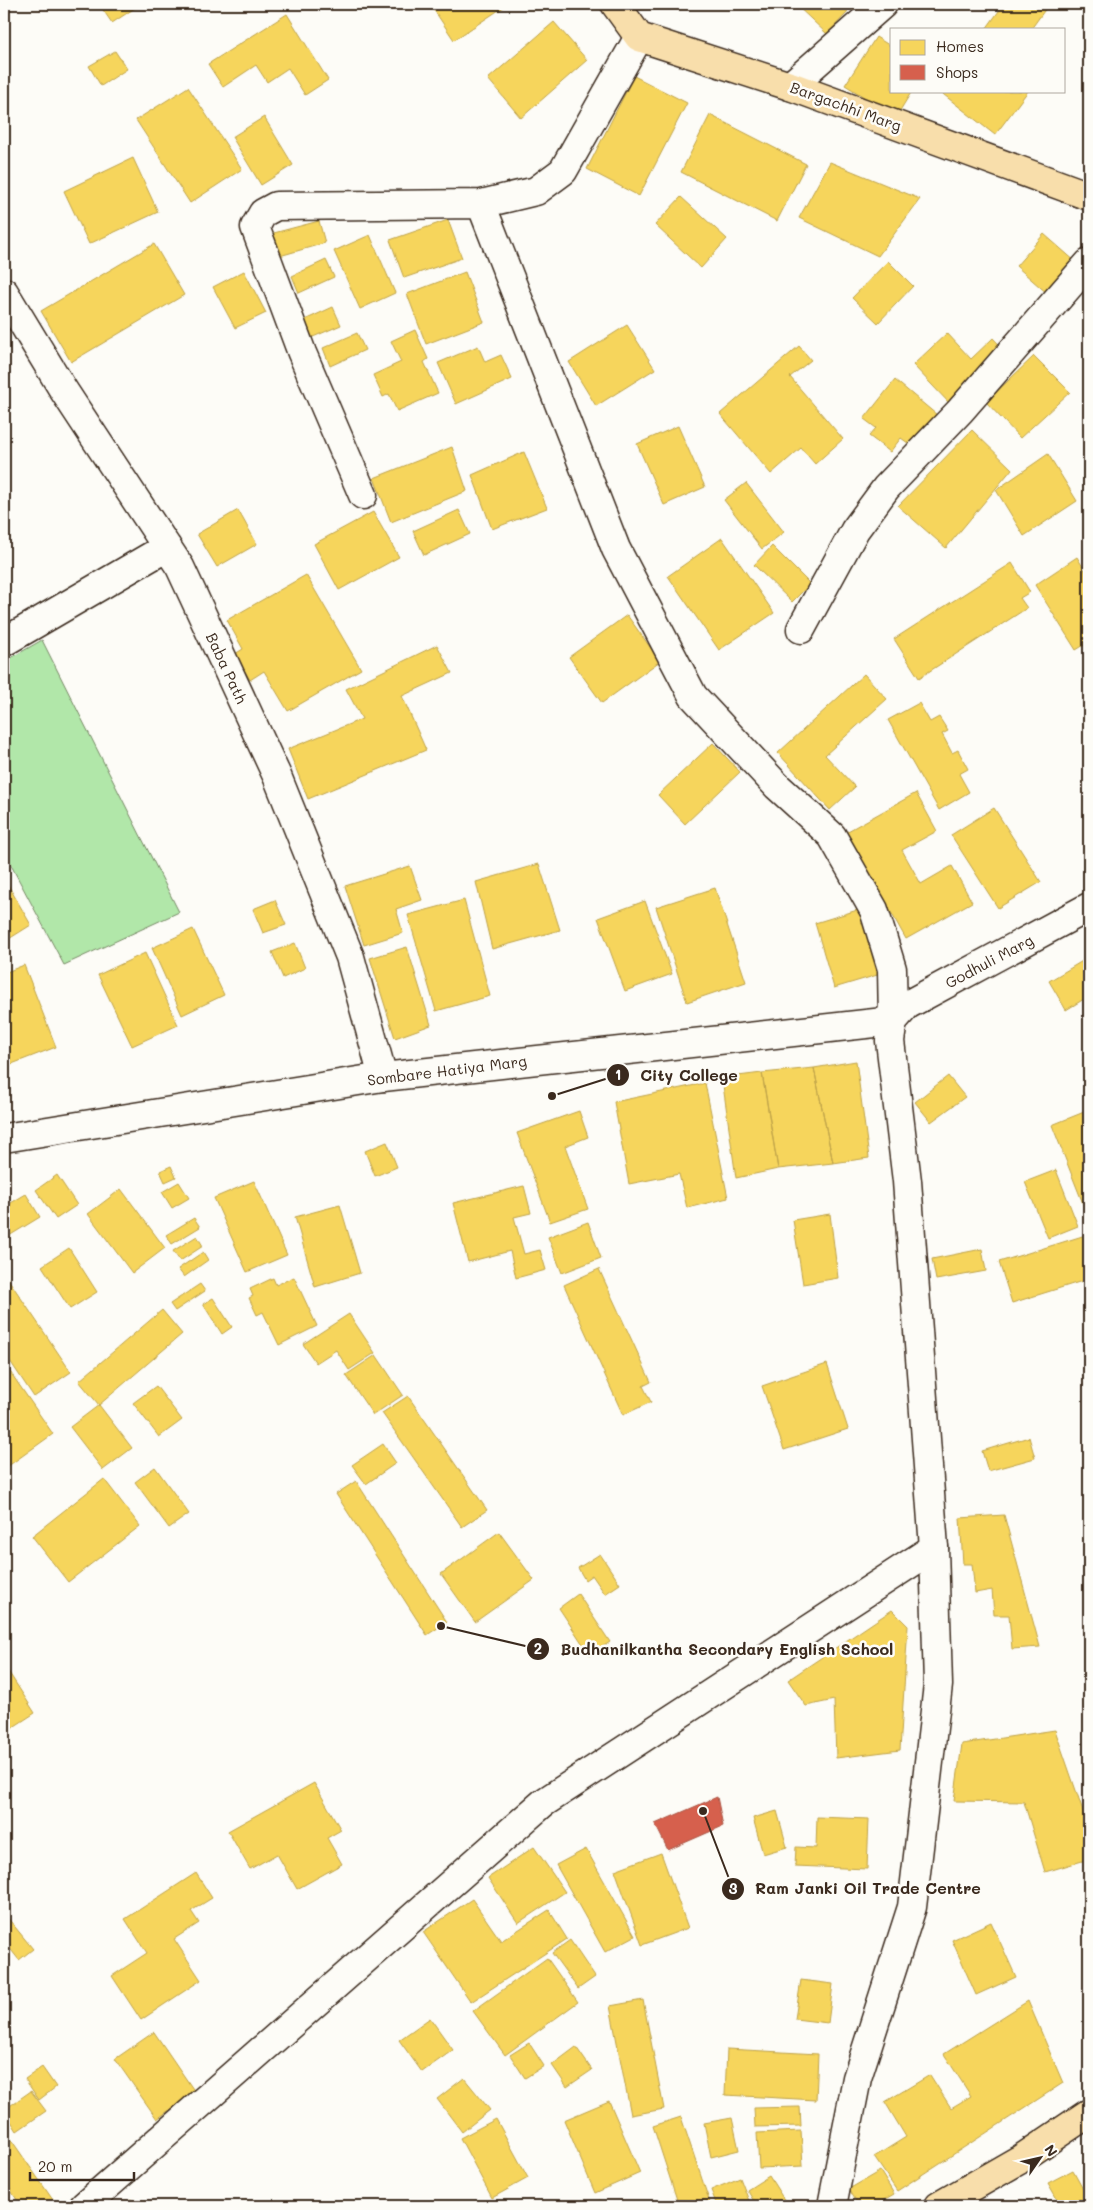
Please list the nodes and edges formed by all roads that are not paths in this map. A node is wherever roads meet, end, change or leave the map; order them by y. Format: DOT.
graph roads {
  1 [pos="615,4"];
  2 [pos="883,4"];
  3 [pos="639,37"];
  4 [pos="790,86"];
  5 [pos="1089,196"];
  6 [pos="481,204"];
  7 [pos="1089,263"];
  8 [pos="4,292"];
  9 [pos="363,495"];
  10 [pos="167,547"];
  11 [pos="801,629"];
  12 [pos="4,642"];
  13 [pos="1089,907"];
  14 [pos="892,1020"];
  15 [pos="384,1077"];
  16 [pos="4,1138"];
  17 [pos="934,1548"];
  18 [pos="1089,2113"];
  19 [pos="84,2206"];
  20 [pos="832,2206"];
  21 [pos="940,2206"];
  1 -- 3 [label="main road"];
  2 -- 4 [label="street"];
  3 -- 4 [label="main road, Bargachhi Marg"];
  3 -- 6 [label="street"];
  4 -- 5 [label="main road, Bargachhi Marg"];
  6 -- 9 [label="street"];
  6 -- 14 [label="street"];
  7 -- 11 [label="street"];
  8 -- 10 [label="street, Baba Path"];
  10 -- 12 [label="street"];
  10 -- 15 [label="street, Baba Path"];
  13 -- 14 [label="street, Godhuli Marg"];
  14 -- 15 [label="street, Sombare Hatiya Marg"];
  14 -- 17 [label="street"];
  15 -- 16 [label="street, Sombare Hatiya Marg"];
  17 -- 19 [label="street"];
  17 -- 20 [label="street"];
  18 -- 21 [label="main road"];
}
